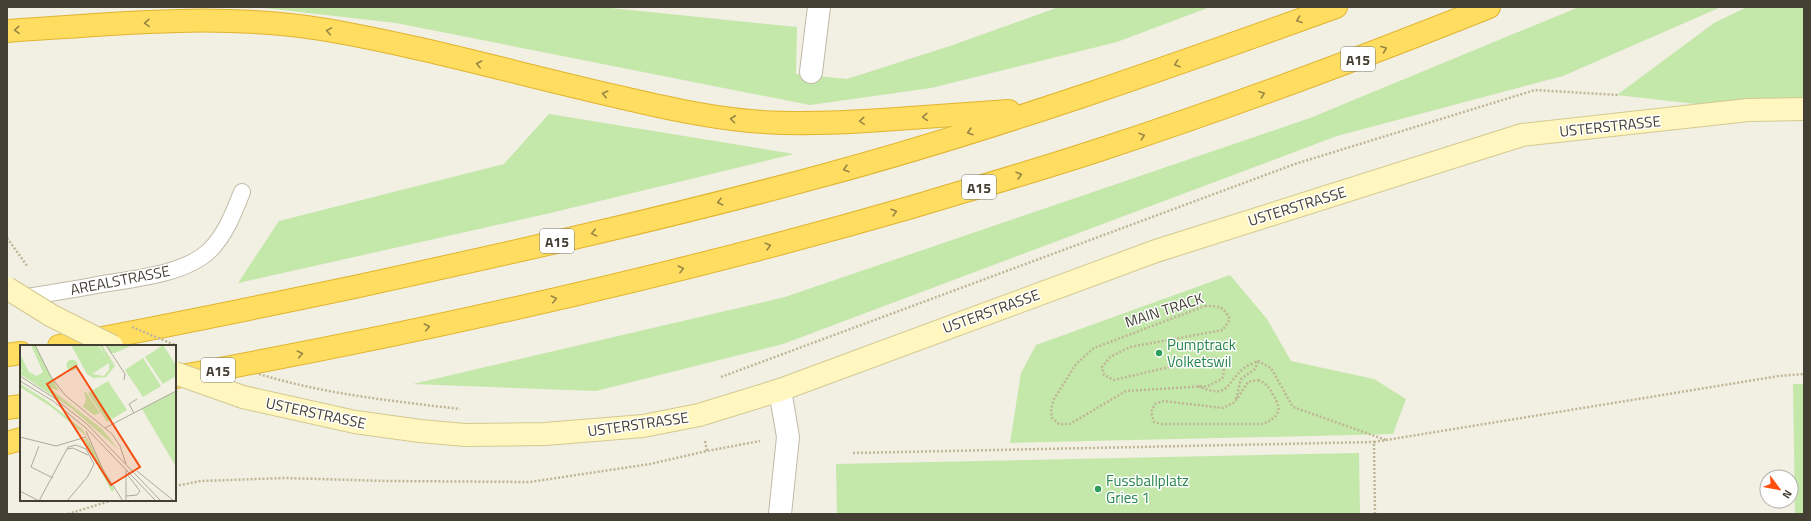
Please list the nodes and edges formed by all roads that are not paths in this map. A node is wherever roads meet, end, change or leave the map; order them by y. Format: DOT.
graph roads {
  1 [pos="819,7"];
  2 [pos="1336,7"];
  3 [pos="1489,7"];
  4 [pos="7,31"];
  5 [pos="811,72"];
  6 [pos="1048,108"];
  7 [pos="1804,109"];
  8 [pos="242,192"];
  9 [pos="7,288"];
  10 [pos="7,300"];
  11 [pos="64,345"];
  12 [pos="110,345"];
  13 [pos="20,353"];
  14 [pos="7,355"];
  15 [pos="260,368"];
  16 [pos="176,373"];
  17 [pos="176,378"];
  18 [pos="176,389"];
  19 [pos="780,390"];
  20 [pos="20,406"];
  21 [pos="7,408"];
  22 [pos="20,439"];
  23 [pos="7,443"];
  24 [pos="780,514"];
  1 -- 5 [label="street"];
  2 -- 6 [label="highway, A15, one-way"];
  15 -- 3 [label="highway, A15, one-way"];
  6 -- 4 [label="highway, one-way"];
  6 -- 11 [label="highway, A15, one-way"];
  7 -- 19 [label="main road, USTERSTRASSE"];
  8 -- 10 [label="lane, AREALSTRASSE"];
  9 -- 12 [label="main road, bridge"];
  13 -- 14 [label="highway"];
  15 -- 17 [label="highway, A15"];
  15 -- 18 [label="highway"];
  16 -- 19 [label="main road, USTERSTRASSE, bridge"];
  19 -- 24 [label="street"];
  20 -- 21 [label="highway"];
  22 -- 23 [label="highway"];
}
